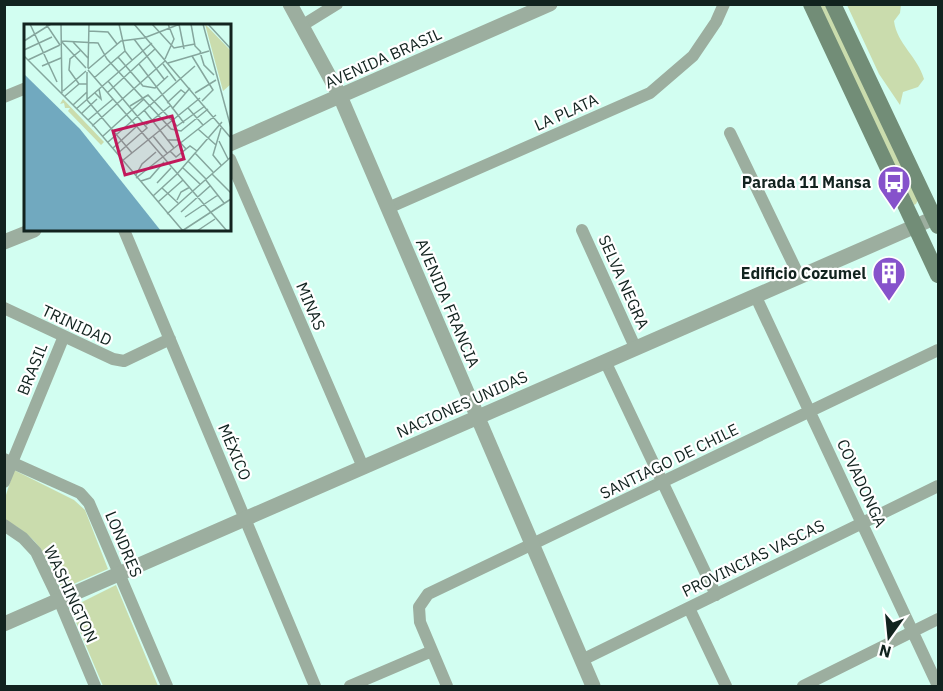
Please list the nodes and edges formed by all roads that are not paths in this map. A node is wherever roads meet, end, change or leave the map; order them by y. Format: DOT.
graph roads {
  1 [pos="290,4"];
  2 [pos="337,4"];
  3 [pos="724,4"];
  4 [pos="811,4"];
  5 [pos="833,4"];
  6 [pos="543,6"];
  7 [pos="303,25"];
  8 [pos="24,89"];
  9 [pos="340,96"];
  10 [pos="4,97"];
  11 [pos="730,133"];
  12 [pos="231,144"];
  13 [pos="231,161"];
  14 [pos="388,208"];
  15 [pos="937,222"];
  16 [pos="915,227"];
  17 [pos="582,230"];
  18 [pos="32,231"];
  19 [pos="124,231"];
  20 [pos="4,242"];
  21 [pos="939,275"];
  22 [pos="799,276"];
  23 [pos="755,295"];
  24 [pos="4,308"];
  25 [pos="64,336"];
  26 [pos="170,339"];
  27 [pos="635,348"];
  28 [pos="939,350"];
  29 [pos="605,361"];
  30 [pos="810,412"];
  31 [pos="478,416"];
  32 [pos="8,460"];
  33 [pos="363,466"];
  34 [pos="4,482"];
  35 [pos="663,482"];
  36 [pos="939,486"];
  37 [pos="245,518"];
  38 [pos="862,524"];
  39 [pos="4,525"];
  40 [pos="532,544"];
  41 [pos="119,573"];
  42 [pos="716,595"];
  43 [pos="59,600"];
  44 [pos="689,608"];
  45 [pos="939,619"];
  46 [pos="4,624"];
  47 [pos="913,632"];
  48 [pos="432,651"];
  49 [pos="582,660"];
  50 [pos="939,686"];
  51 [pos="95,687"];
  52 [pos="167,687"];
  53 [pos="315,687"];
  54 [pos="350,687"];
  55 [pos="447,687"];
  56 [pos="593,687"];
  57 [pos="726,687"];
  58 [pos="803,687"];
  1 -- 7 [label="street, AVENIDA FRANCIA"];
  2 -- 7 [label="street"];
  3 -- 14 [label="street, LA PLATA"];
  4 -- 16 [label="main road"];
  5 -- 15 [label="main road"];
  6 -- 9 [label="street, AVENIDA BRASIL"];
  7 -- 9 [label="street, AVENIDA FRANCIA"];
  8 -- 10 [label="street"];
  9 -- 12 [label="street, AVENIDA BRASIL"];
  9 -- 14 [label="street, AVENIDA FRANCIA"];
  11 -- 22 [label="street"];
  13 -- 33 [label="street, MINAS"];
  14 -- 31 [label="street, AVENIDA FRANCIA"];
  15 -- 16 [label="street, NACIONES UNIDAS"];
  16 -- 21 [label="main road"];
  16 -- 22 [label="street, NACIONES UNIDAS"];
  17 -- 27 [label="street, SELVA NEGRA"];
  18 -- 20 [label="street"];
  19 -- 26 [label="street, MÉXICO"];
  22 -- 23 [label="street, NACIONES UNIDAS"];
  23 -- 27 [label="street, NACIONES UNIDAS"];
  23 -- 30 [label="street, COVADONGA"];
  24 -- 25 [label="street, TRINIDAD"];
  25 -- 26 [label="street, TRINIDAD"];
  25 -- 32 [label="street, BRASIL"];
  26 -- 37 [label="street, MÉXICO"];
  27 -- 29 [label="street, NACIONES UNIDAS"];
  28 -- 30 [label="street, SANTIAGO DE CHILE"];
  29 -- 31 [label="street, NACIONES UNIDAS"];
  29 -- 35 [label="street"];
  30 -- 35 [label="street, SANTIAGO DE CHILE"];
  30 -- 38 [label="street, COVADONGA"];
  31 -- 33 [label="street, NACIONES UNIDAS"];
  31 -- 40 [label="street, AVENIDA FRANCIA"];
  32 -- 34 [label="street, BRASIL"];
  32 -- 41 [label="street, LONDRES"];
  33 -- 37 [label="street, NACIONES UNIDAS"];
  35 -- 40 [label="street, SANTIAGO DE CHILE"];
  35 -- 42 [label="street"];
  36 -- 38 [label="street, PROVINCIAS VASCAS"];
  37 -- 41 [label="street, NACIONES UNIDAS"];
  37 -- 53 [label="street, MÉXICO"];
  38 -- 42 [label="street, PROVINCIAS VASCAS"];
  38 -- 47 [label="street, COVADONGA"];
  39 -- 43 [label="street, WASHINGTON"];
  40 -- 48 [label="street, SANTIAGO DE CHILE"];
  40 -- 49 [label="street, AVENIDA FRANCIA"];
  41 -- 43 [label="street, NACIONES UNIDAS"];
  41 -- 52 [label="street, LONDRES"];
  42 -- 44 [label="street, PROVINCIAS VASCAS"];
  43 -- 46 [label="street, NACIONES UNIDAS"];
  43 -- 51 [label="street, WASHINGTON"];
  44 -- 49 [label="street, PROVINCIAS VASCAS"];
  44 -- 57 [label="street"];
  45 -- 47 [label="street"];
  47 -- 50 [label="street, COVADONGA"];
  47 -- 58 [label="street"];
  48 -- 54 [label="street"];
  48 -- 55 [label="street"];
  49 -- 56 [label="street, AVENIDA FRANCIA"];
}
